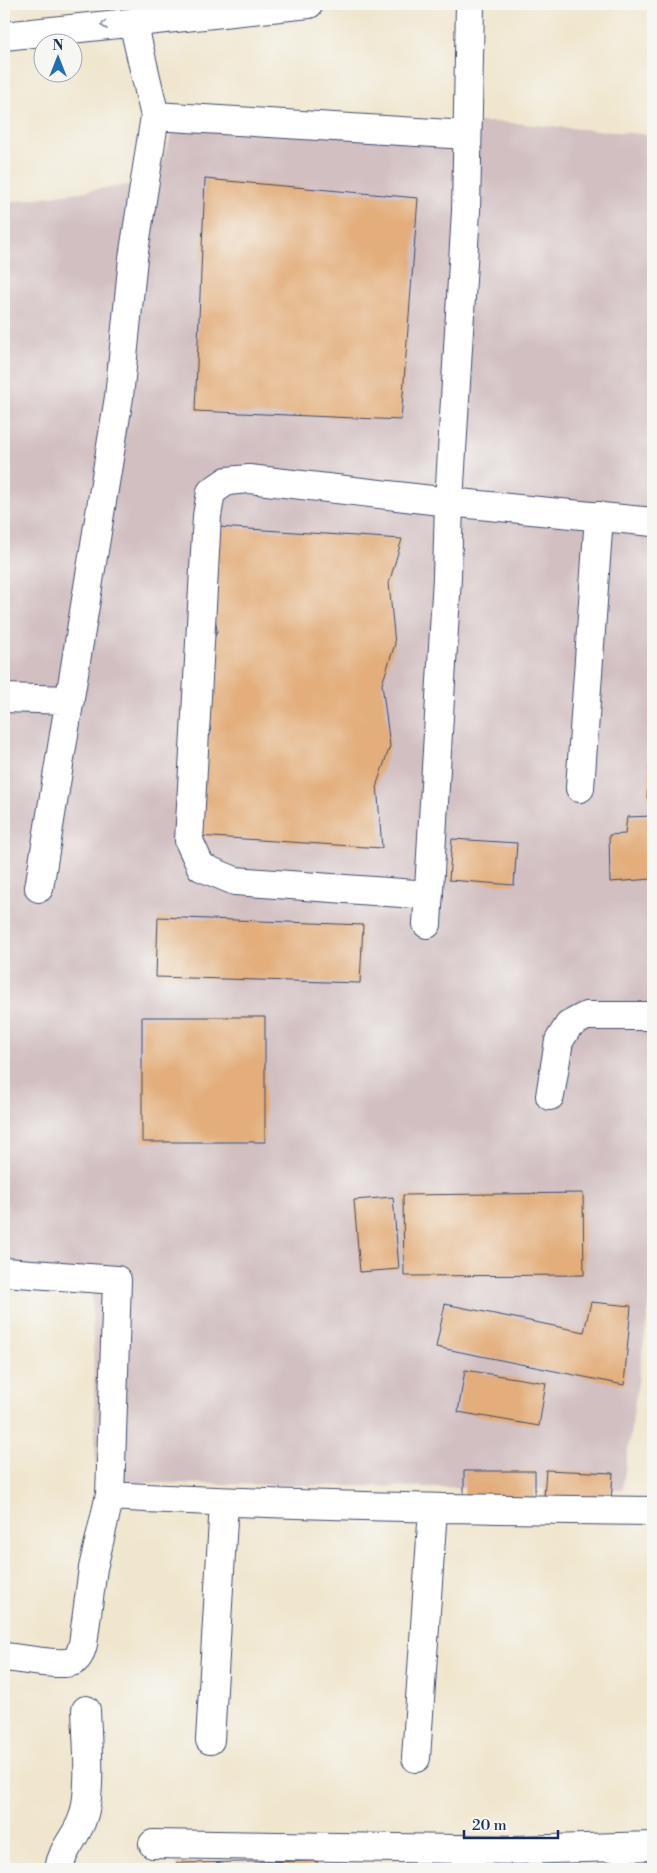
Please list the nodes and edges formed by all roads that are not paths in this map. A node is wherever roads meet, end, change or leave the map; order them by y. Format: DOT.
graph roads {
  1 [pos="309,4"];
  2 [pos="470,4"];
  3 [pos="133,22"];
  4 [pos="4,36"];
  5 [pos="155,116"];
  6 [pos="467,135"];
  7 [pos="449,502"];
  8 [pos="600,516"];
  9 [pos="653,522"];
  10 [pos="4,698"];
  11 [pos="70,700"];
  12 [pos="580,788"];
  13 [pos="39,888"];
  14 [pos="429,896"];
  15 [pos="427,924"];
  16 [pos="653,1016"];
  17 [pos="550,1096"];
  18 [pos="4,1272"];
  19 [pos="110,1495"];
  20 [pos="224,1503"];
  21 [pos="433,1509"];
  22 [pos="653,1511"];
  23 [pos="4,1656"];
  24 [pos="86,1710"];
  25 [pos="210,1740"];
  26 [pos="416,1758"];
  27 [pos="153,1844"];
  28 [pos="653,1846"];
  29 [pos="59,1869"];
  1 -- 3 [label="street"];
  2 -- 6 [label="street"];
  3 -- 4 [label="street, one-way"];
  3 -- 5 [label="street"];
  5 -- 6 [label="street"];
  5 -- 11 [label="street"];
  6 -- 7 [label="street"];
  7 -- 8 [label="street"];
  7 -- 14 [label="street"];
  7 -- 14 [label="street"];
  8 -- 9 [label="street"];
  8 -- 12 [label="street"];
  10 -- 11 [label="street"];
  11 -- 13 [label="street"];
  14 -- 15 [label="street"];
  16 -- 17 [label="street"];
  18 -- 19 [label="street"];
  19 -- 20 [label="street"];
  19 -- 23 [label="street"];
  20 -- 21 [label="street"];
  20 -- 25 [label="street"];
  21 -- 22 [label="street"];
  21 -- 26 [label="street"];
  24 -- 29 [label="street"];
  27 -- 28 [label="street"];
}
